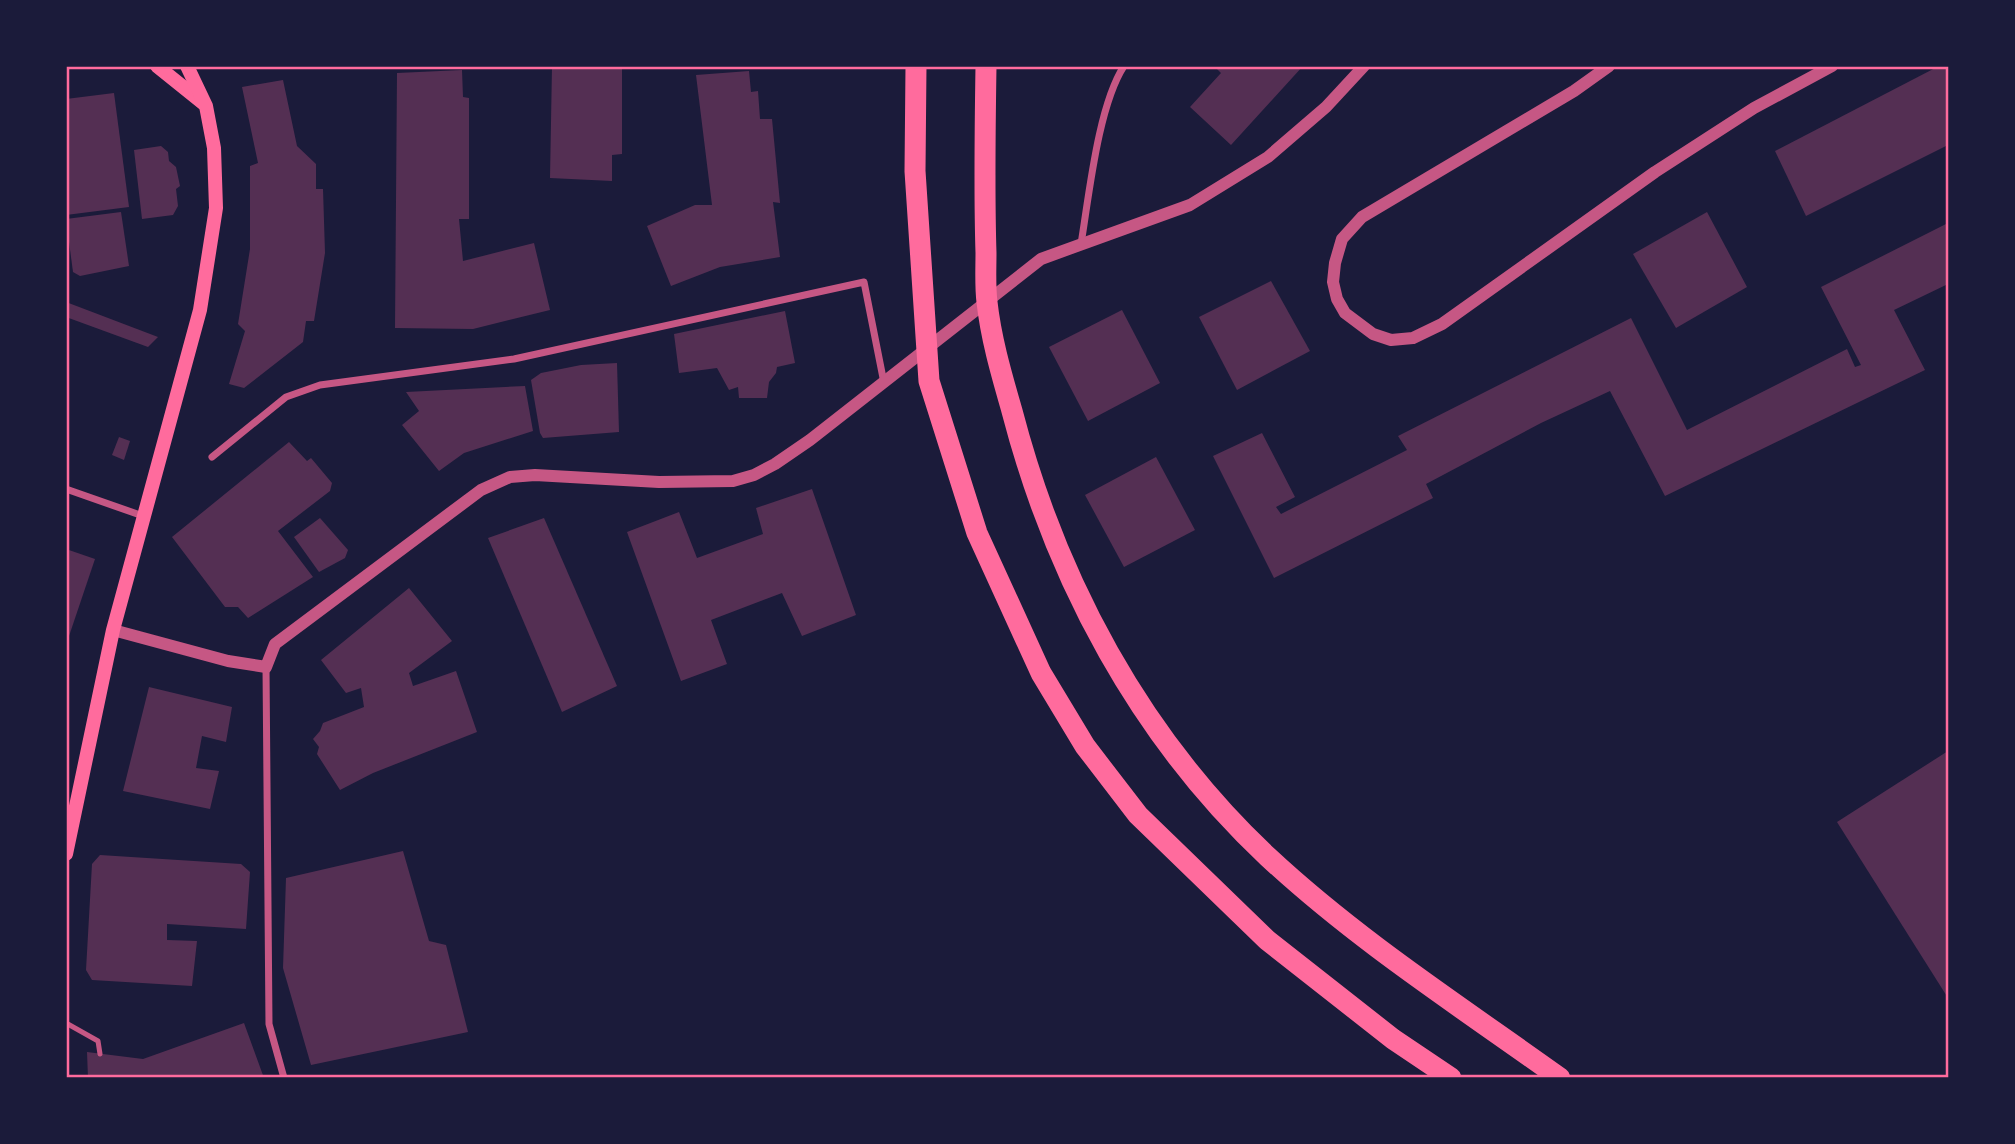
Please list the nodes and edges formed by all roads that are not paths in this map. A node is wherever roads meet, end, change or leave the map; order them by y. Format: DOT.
graph roads {
  1 [pos="157,66"];
  2 [pos="187,66"];
  3 [pos="916,66"];
  4 [pos="986,66"];
  5 [pos="1124,66"];
  6 [pos="1364,66"];
  7 [pos="1609,66"];
  8 [pos="1832,66"];
  9 [pos="206,106"];
  10 [pos="1081,245"];
  11 [pos="884,383"];
  12 [pos="212,457"];
  13 [pos="66,489"];
  14 [pos="143,516"];
  15 [pos="113,630"];
  16 [pos="266,667"];
  17 [pos="66,854"];
  18 [pos="66,1023"];
  19 [pos="100,1054"];
  20 [pos="284,1077"];
  21 [pos="1451,1077"];
  22 [pos="1560,1077"];
  1 -- 9 [label="main road"];
  2 -- 9 [label="main road"];
  3 -- 21 [label="highway"];
  4 -- 22 [label="highway"];
  5 -- 10 [label="street"];
  6 -- 10 [label="street"];
  7 -- 8 [label="street"];
  9 -- 14 [label="main road"];
  10 -- 11 [label="street"];
  11 -- 12 [label="street"];
  11 -- 16 [label="street"];
  13 -- 14 [label="street"];
  14 -- 15 [label="main road"];
  15 -- 16 [label="street"];
  15 -- 17 [label="main road"];
  16 -- 20 [label="street"];
  18 -- 19 [label="lane"];
}
